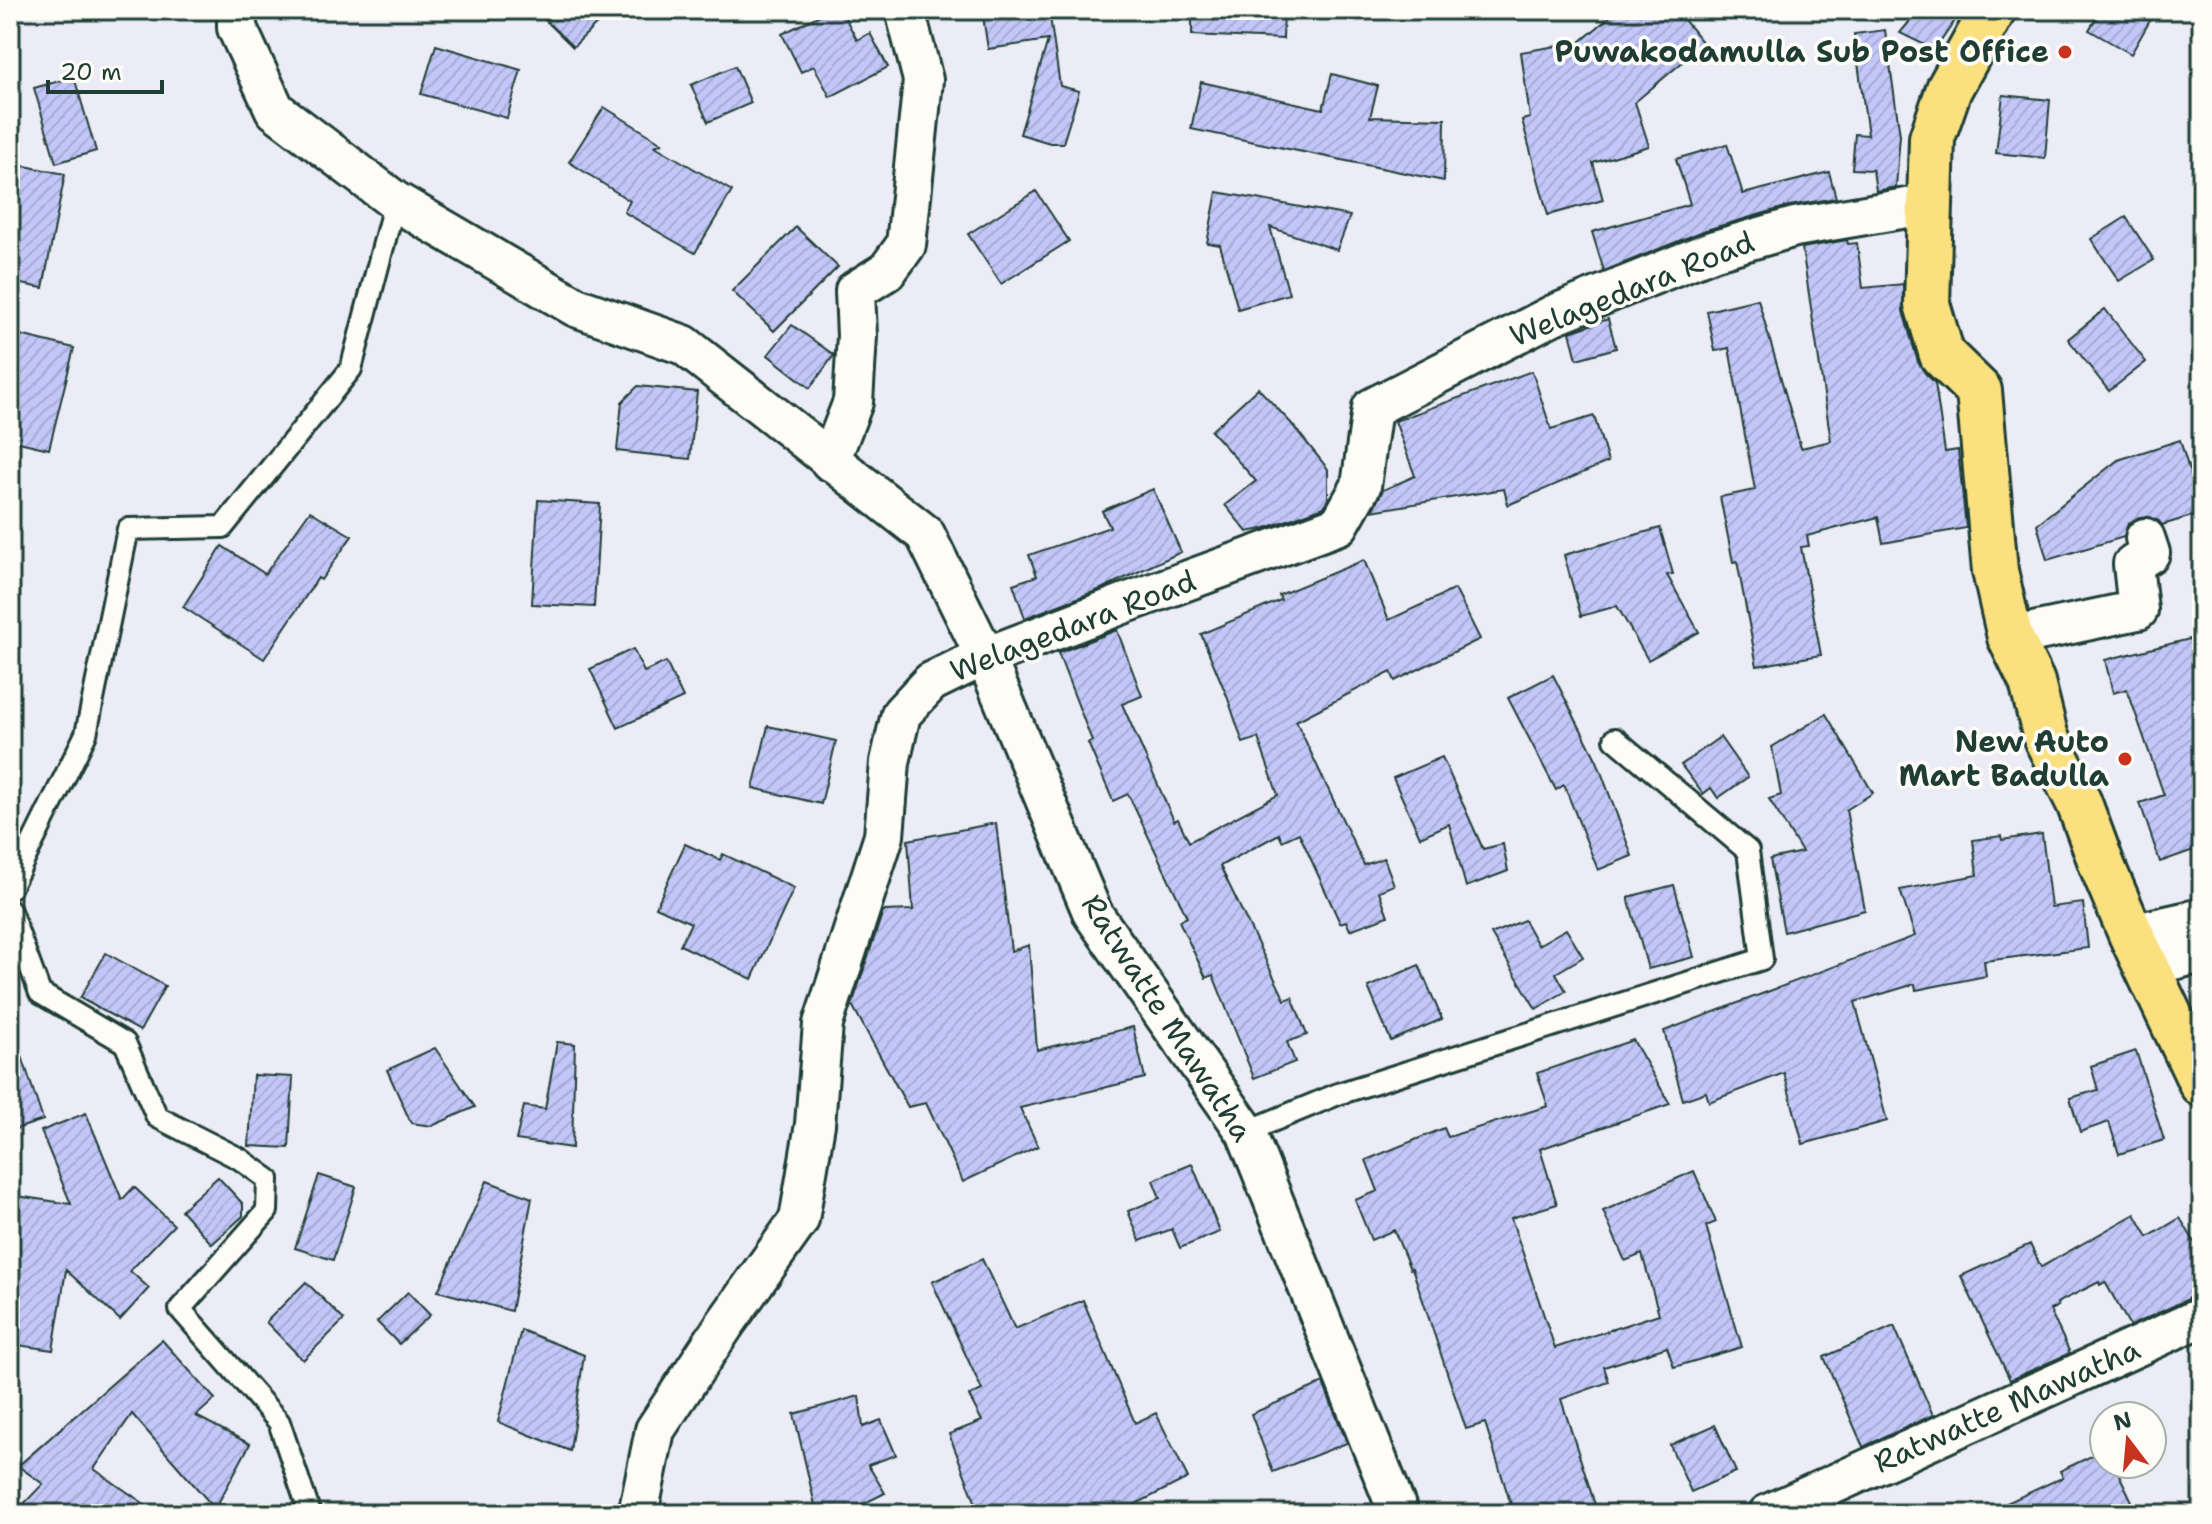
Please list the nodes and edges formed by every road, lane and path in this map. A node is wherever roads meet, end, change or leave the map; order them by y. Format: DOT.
graph roads {
  1 [pos="237,10"];
  2 [pos="905,10"];
  3 [pos="1993,10"];
  4 [pos="395,201"];
  5 [pos="1930,204"];
  6 [pos="830,461"];
  7 [pos="2145,538"];
  8 [pos="2010,637"];
  9 [pos="986,658"];
  10 [pos="1615,739"];
  11 [pos="10,888"];
  12 [pos="10,911"];
  13 [pos="2202,918"];
  14 [pos="2140,950"];
  15 [pos="2202,953"];
  16 [pos="2202,1084"];
  17 [pos="1246,1132"];
  18 [pos="2202,1317"];
  19 [pos="310,1514"];
  20 [pos="638,1514"];
  21 [pos="1399,1514"];
  22 [pos="1768,1514"];
  1 -- 4 [label="street, Ratwatte Mawatha"];
  2 -- 6 [label="street"];
  3 -- 5 [label="main road"];
  4 -- 6 [label="street, Ratwatte Mawatha"];
  4 -- 11 [label="lane"];
  5 -- 8 [label="main road"];
  5 -- 9 [label="street, Welagedara Road"];
  6 -- 9 [label="street, Ratwatte Mawatha"];
  7 -- 8 [label="street"];
  8 -- 14 [label="main road"];
  9 -- 17 [label="street, Ratwatte Mawatha"];
  9 -- 20 [label="street, Welagedara Road"];
  10 -- 17 [label="lane"];
  12 -- 19 [label="lane"];
  13 -- 14 [label="street"];
  14 -- 15 [label="street"];
  14 -- 16 [label="main road"];
  17 -- 21 [label="street, Ratwatte Mawatha"];
  18 -- 22 [label="street, Ratwatte Mawatha"];
}
